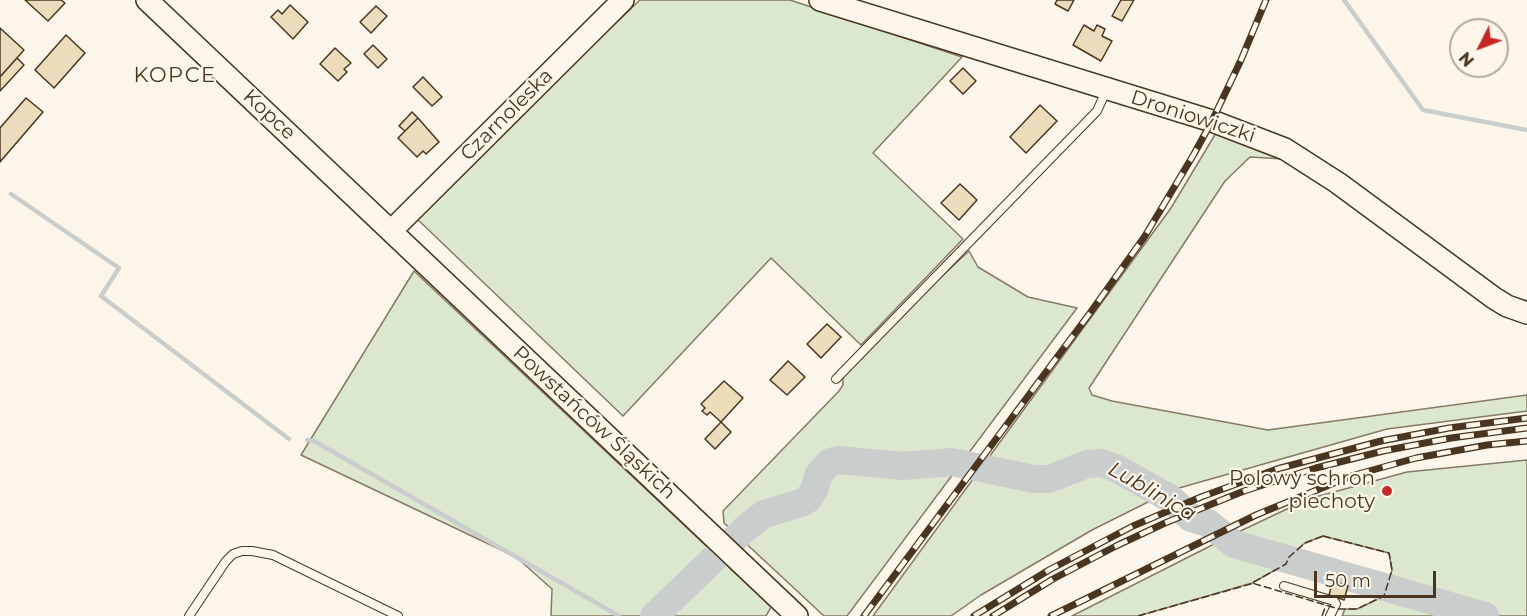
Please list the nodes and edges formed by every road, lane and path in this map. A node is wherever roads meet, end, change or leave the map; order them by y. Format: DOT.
graph roads {
  1 [pos="147,0"];
  2 [pos="623,0"];
  3 [pos="820,0"];
  4 [pos="1107,90"];
  5 [pos="391,231"];
  6 [pos="1527,313"];
  7 [pos="836,379"];
  8 [pos="1284,586"];
  9 [pos="788,613"];
  10 [pos="189,616"];
  11 [pos="398,616"];
  12 [pos="1330,616"];
  1 -- 5 [label="street, Kopce"];
  2 -- 5 [label="street, Czarnoleska"];
  3 -- 4 [label="street, Droniowiczki"];
  4 -- 6 [label="street, Droniowiczki"];
  4 -- 7 [label="lane"];
  5 -- 9 [label="street, Powstańców Śląskich"];
  8 -- 12 [label="lane"];
  10 -- 11 [label="lane"];
}
